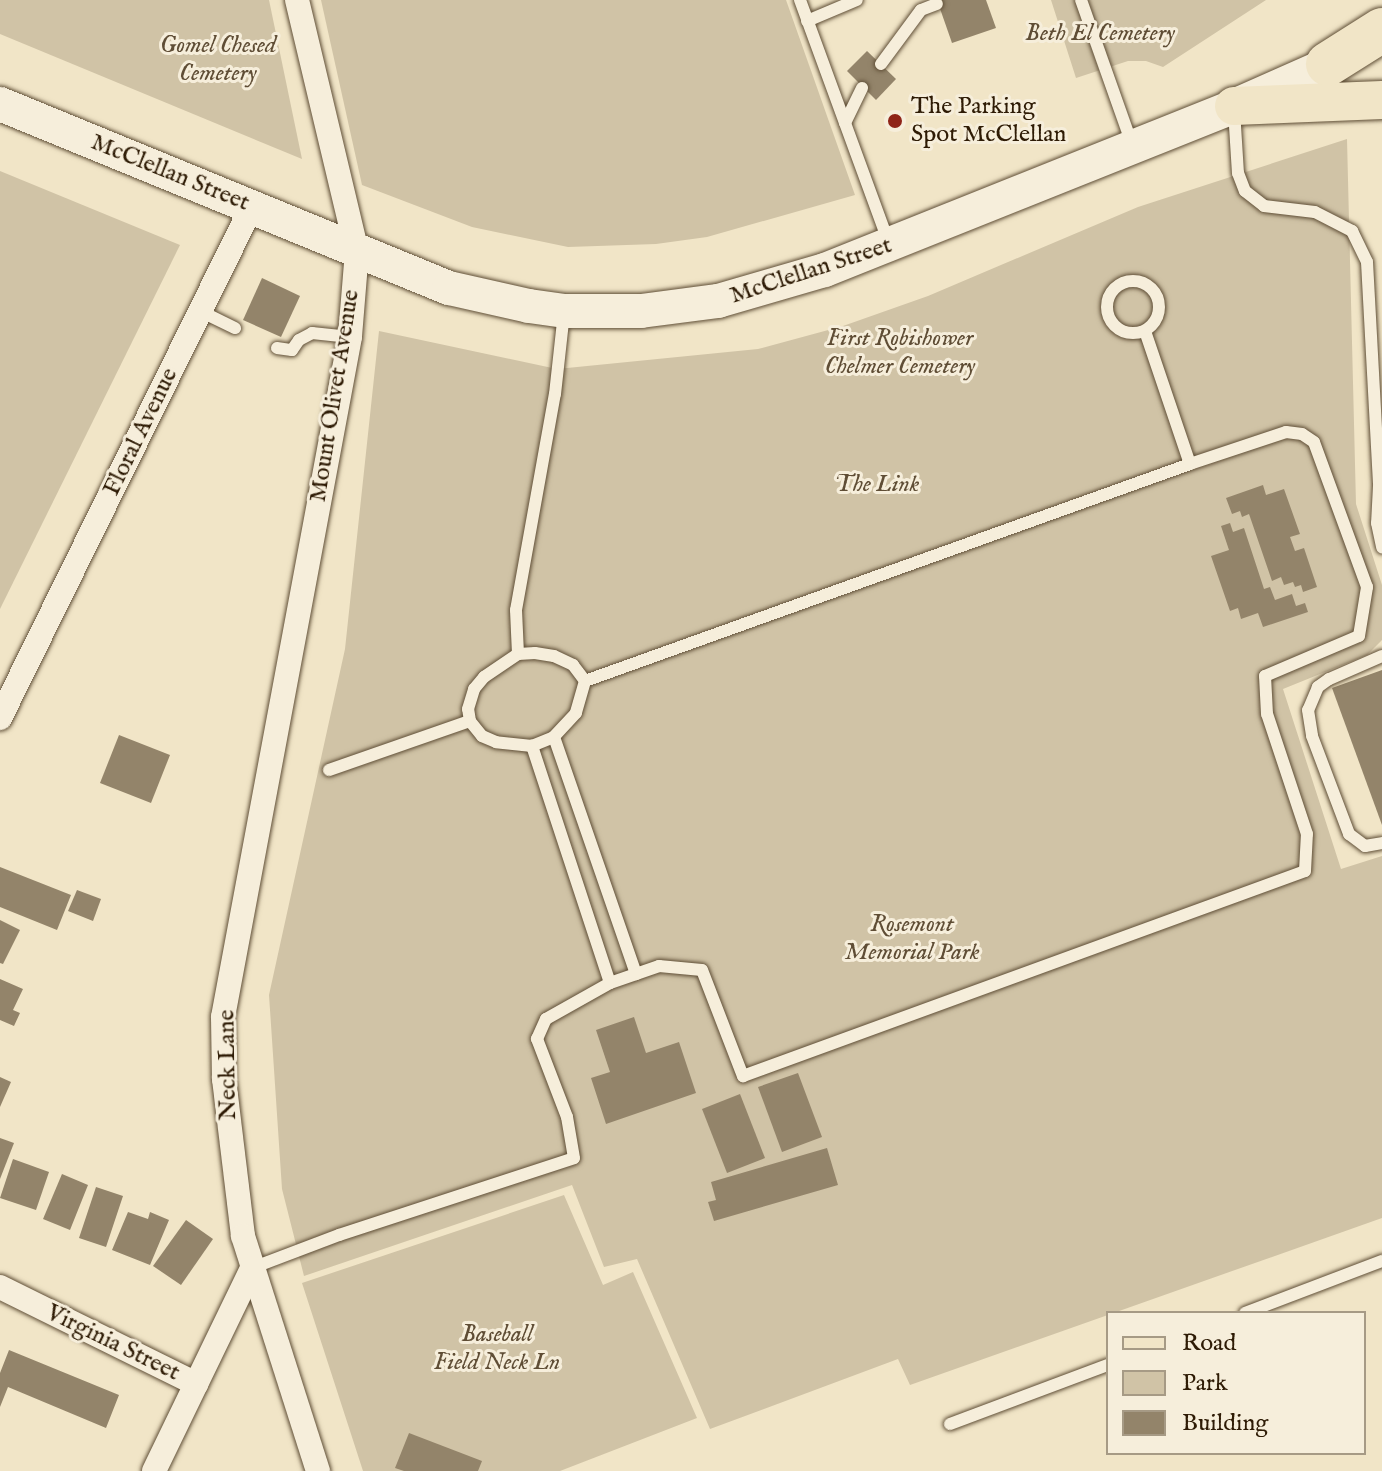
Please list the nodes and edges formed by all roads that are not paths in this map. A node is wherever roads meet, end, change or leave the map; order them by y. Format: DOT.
graph roads {
  1 [pos="297,0"];
  2 [pos="800,0"];
  3 [pos="857,0"];
  4 [pos="1081,0"];
  5 [pos="937,4"];
  6 [pos="807,21"];
  7 [pos="1382,30"];
  8 [pos="1382,41"];
  9 [pos="881,64"];
  10 [pos="1328,64"];
  11 [pos="862,88"];
  12 [pos="1382,100"];
  13 [pos="0,104"];
  14 [pos="1234,106"];
  15 [pos="845,123"];
  16 [pos="1133,147"];
  17 [pos="252,206"];
  18 [pos="890,246"];
  19 [pos="357,251"];
  20 [pos="200,311"];
  21 [pos="565,311"];
  22 [pos="235,328"];
  23 [pos="1145,331"];
  24 [pos="350,337"];
  25 [pos="277,348"];
  26 [pos="1190,464"];
  27 [pos="1380,486"];
  28 [pos="1382,547"];
  29 [pos="299,606"];
  30 [pos="518,654"];
  31 [pos="1382,656"];
  32 [pos="585,681"];
  33 [pos="0,718"];
  34 [pos="470,721"];
  35 [pos="554,737"];
  36 [pos="532,746"];
  37 [pos="329,770"];
  38 [pos="1382,843"];
  39 [pos="636,974"];
  40 [pos="610,983"];
  41 [pos="1382,1261"];
  42 [pos="252,1268"];
  43 [pos="0,1287"];
  44 [pos="1250,1311"];
  45 [pos="1106,1366"];
  46 [pos="196,1384"];
  47 [pos="950,1424"];
  48 [pos="154,1471"];
  49 [pos="318,1471"];
  1 -- 19 [label="street, Mount Olivet Avenue"];
  2 -- 6 [label="lane"];
  3 -- 6 [label="lane"];
  4 -- 16 [label="lane"];
  5 -- 9 [label="lane"];
  6 -- 15 [label="lane"];
  7 -- 10 [label="highway"];
  8 -- 10 [label="main road, McClellan Street"];
  10 -- 14 [label="main road, McClellan Street"];
  11 -- 15 [label="lane"];
  12 -- 14 [label="main road"];
  13 -- 17 [label="main road, McClellan Street"];
  14 -- 16 [label="main road, McClellan Street"];
  14 -- 27 [label="lane"];
  15 -- 18 [label="lane"];
  16 -- 18 [label="main road, McClellan Street"];
  17 -- 19 [label="main road, McClellan Street"];
  17 -- 20 [label="street, Floral Avenue"];
  18 -- 21 [label="main road, McClellan Street"];
  19 -- 21 [label="main road, McClellan Street"];
  19 -- 24 [label="street, Mount Olivet Avenue"];
  20 -- 22 [label="lane"];
  20 -- 33 [label="street, Floral Avenue"];
  21 -- 30 [label="lane"];
  23 -- 23 [label="lane"];
  23 -- 26 [label="lane"];
  24 -- 25 [label="lane"];
  24 -- 29 [label="street, Mount Olivet Avenue"];
  26 -- 32 [label="lane"];
  26 -- 39 [label="lane"];
  27 -- 28 [label="lane"];
  29 -- 42 [label="street, Neck Lane"];
  30 -- 32 [label="lane"];
  30 -- 34 [label="lane"];
  31 -- 38 [label="lane"];
  32 -- 35 [label="lane"];
  34 -- 36 [label="lane"];
  34 -- 37 [label="lane"];
  35 -- 36 [label="lane"];
  35 -- 39 [label="lane"];
  36 -- 40 [label="lane"];
  39 -- 40 [label="lane"];
  40 -- 42 [label="lane"];
  41 -- 44 [label="lane"];
  42 -- 46 [label="street, Virginia Street"];
  42 -- 49 [label="street, Neck Lane"];
  43 -- 46 [label="street, Virginia Street"];
  45 -- 47 [label="lane"];
  46 -- 48 [label="street"];
}
